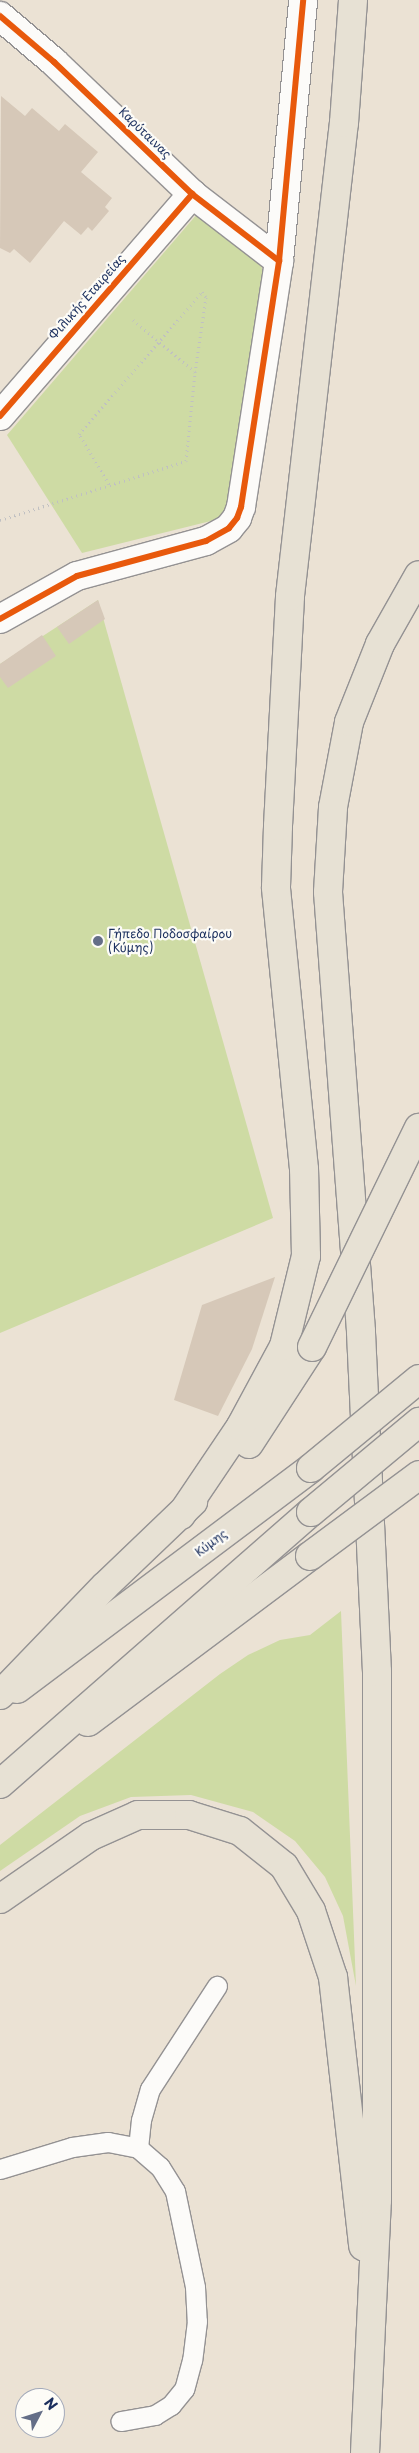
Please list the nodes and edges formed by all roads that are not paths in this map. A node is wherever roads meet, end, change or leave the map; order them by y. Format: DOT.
graph roads {
  1 [pos="304,0"];
  2 [pos="353,0"];
  3 [pos="0,16"];
  4 [pos="192,194"];
  5 [pos="279,261"];
  6 [pos="0,416"];
  7 [pos="419,575"];
  8 [pos="2,609"];
  9 [pos="419,1128"];
  10 [pos="419,1379"];
  11 [pos="419,1422"];
  12 [pos="419,1475"];
  13 [pos="181,1516"];
  14 [pos="0,1695"];
  15 [pos="0,1702"];
  16 [pos="0,1785"];
  17 [pos="0,1899"];
  18 [pos="217,1986"];
  19 [pos="138,2148"];
  20 [pos="0,2169"];
  21 [pos="371,2293"];
  22 [pos="121,2421"];
  23 [pos="365,2453"];
  1 -- 5 [label="street"];
  2 -- 13 [label="main road"];
  3 -- 4 [label="street, Καρύταινας"];
  4 -- 5 [label="street, Καρύταινας"];
  4 -- 6 [label="street, Φιλικής Εταιρείας"];
  5 -- 8 [label="street"];
  7 -- 21 [label="main road"];
  9 -- 13 [label="main road, bridge"];
  10 -- 15 [label="main road, Κύμης, bridge"];
  11 -- 16 [label="main road, bridge"];
  12 -- 16 [label="main road, bridge"];
  13 -- 14 [label="main road"];
  17 -- 21 [label="main road"];
  18 -- 19 [label="lane"];
  19 -- 20 [label="lane"];
  19 -- 22 [label="lane"];
  21 -- 23 [label="main road"];
}
